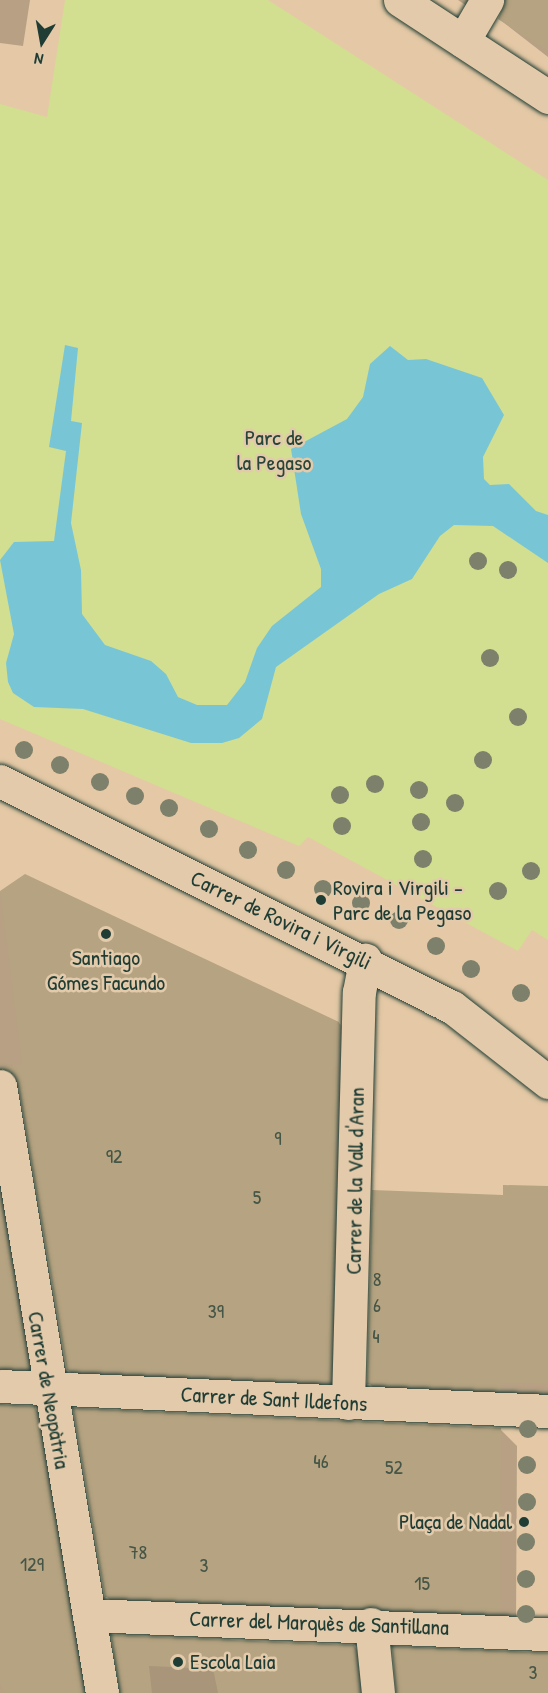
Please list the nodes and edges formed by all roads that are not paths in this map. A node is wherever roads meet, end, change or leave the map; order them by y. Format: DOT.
graph roads {
  1 [pos="400,0"];
  2 [pos="487,0"];
  3 [pos="463,42"];
  4 [pos="548,97"];
  5 [pos="0,781"];
  6 [pos="365,960"];
  7 [pos="548,1082"];
  8 [pos="0,1086"];
  9 [pos="0,1386"];
  10 [pos="47,1388"];
  11 [pos="348,1403"];
  12 [pos="548,1411"];
  13 [pos="90,1615"];
  14 [pos="371,1624"];
  15 [pos="548,1634"];
  16 [pos="102,1693"];
  17 [pos="378,1693"];
  1 -- 3 [label="street"];
  2 -- 3 [label="street"];
  3 -- 4 [label="street"];
  5 -- 6 [label="street, Carrer de Rovira i Virgili"];
  6 -- 7 [label="street, Carrer de Rovira i Virgili"];
  6 -- 11 [label="street, Carrer de la Vall d'Aran"];
  8 -- 10 [label="street, Carrer de Neopàtria"];
  9 -- 10 [label="street, Carrer de Sant Ildefons"];
  10 -- 11 [label="street, Carrer de Sant Ildefons"];
  10 -- 13 [label="street, Carrer de Neopàtria"];
  11 -- 12 [label="street, Carrer de Sant Ildefons"];
  13 -- 14 [label="street, Carrer del Marquès de Santillana"];
  13 -- 16 [label="street, Carrer de Neopàtria"];
  14 -- 15 [label="street, Carrer del Marquès de Santillana"];
  14 -- 17 [label="street"];
}
